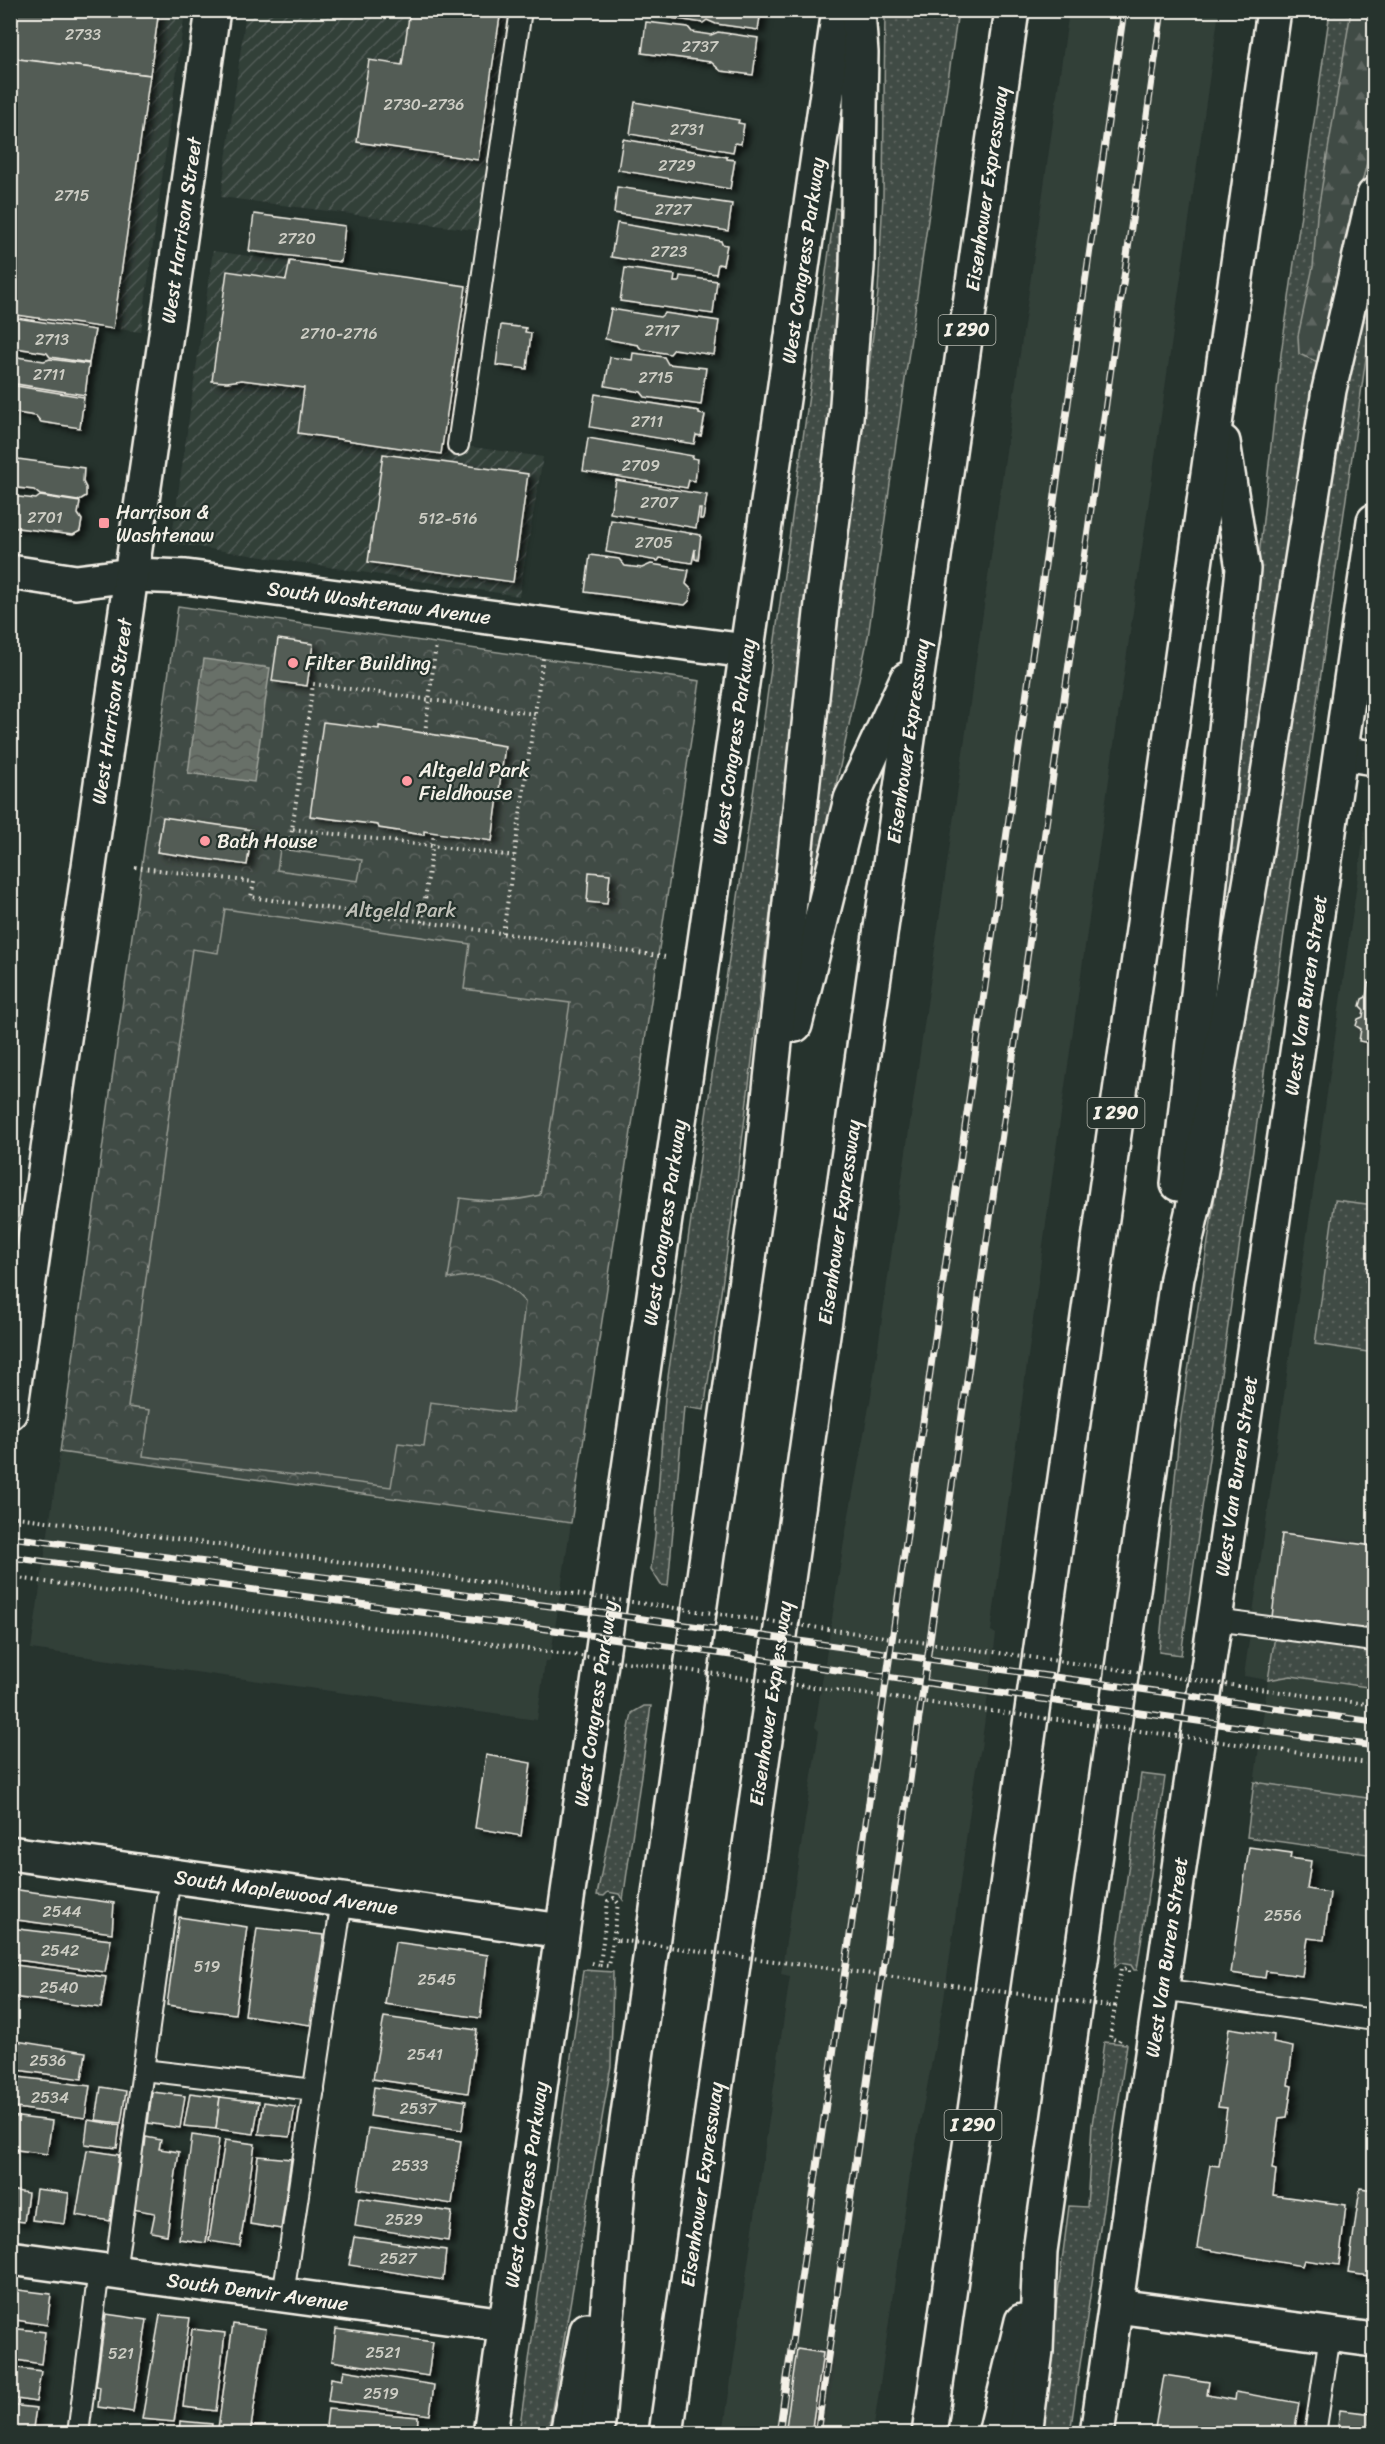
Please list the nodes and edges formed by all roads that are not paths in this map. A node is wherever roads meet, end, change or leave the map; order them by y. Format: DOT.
graph roads {
  1 [pos="213,10"];
  2 [pos="521,10"];
  3 [pos="839,10"];
  4 [pos="858,10"];
  5 [pos="1012,10"];
  6 [pos="1274,10"];
  7 [pos="1374,195"];
  8 [pos="1218,409"];
  9 [pos="458,445"];
  10 [pos="1374,521"];
  11 [pos="10,572"];
  12 [pos="132,575"];
  13 [pos="922,649"];
  14 [pos="746,651"];
  15 [pos="1341,753"];
  16 [pos="1374,758"];
  17 [pos="761,1173"];
  18 [pos="1177,1278"];
  19 [pos="10,1412"];
  20 [pos="1215,1620"];
  21 [pos="1374,1641"];
  22 [pos="10,1853"];
  23 [pos="171,1876"];
  24 [pos="342,1900"];
  25 [pos="562,1931"];
  26 [pos="1162,1989"];
  27 [pos="1374,2020"];
  28 [pos="143,2070"];
  29 [pos="314,2090"];
  30 [pos="626,2125"];
  31 [pos="1040,2251"];
  32 [pos="10,2258"];
  33 [pos="107,2271"];
  34 [pos="283,2295"];
  35 [pos="1116,2306"];
  36 [pos="505,2325"];
  37 [pos="1330,2335"];
  38 [pos="1374,2340"];
  39 [pos="78,2433"];
  40 [pos="490,2433"];
  41 [pos="567,2433"];
  42 [pos="597,2433"];
  43 [pos="666,2433"];
  44 [pos="929,2433"];
  45 [pos="995,2433"];
  46 [pos="1025,2433"];
  47 [pos="1097,2433"];
  48 [pos="1315,2433"];
  1 -- 12 [label="main road, West Harrison Street"];
  2 -- 9 [label="lane"];
  3 -- 14 [label="main road, West Congress Parkway"];
  4 -- 17 [label="main road"];
  5 -- 13 [label="main road, Eisenhower Expressway / I 290"];
  6 -- 8 [label="main road, I 290"];
  7 -- 18 [label="main road"];
  8 -- 18 [label="main road"];
  8 -- 44 [label="main road, I 290"];
  10 -- 15 [label="main road, West Van Buren Street"];
  11 -- 12 [label="main road, South Washtenaw Avenue"];
  12 -- 14 [label="main road, South Washtenaw Avenue"];
  12 -- 19 [label="main road, West Harrison Street"];
  13 -- 17 [label="main road"];
  13 -- 43 [label="main road, Eisenhower Expressway / I 290"];
  14 -- 25 [label="main road, West Congress Parkway"];
  15 -- 16 [label="main road"];
  15 -- 20 [label="main road, West Van Buren Street"];
  17 -- 30 [label="main road"];
  18 -- 31 [label="main road"];
  20 -- 21 [label="lane"];
  20 -- 26 [label="main road, West Van Buren Street"];
  22 -- 23 [label="main road, South Maplewood Avenue"];
  23 -- 24 [label="main road, South Maplewood Avenue"];
  23 -- 28 [label="lane"];
  24 -- 25 [label="main road, South Maplewood Avenue"];
  24 -- 29 [label="lane"];
  25 -- 36 [label="main road, West Congress Parkway"];
  26 -- 27 [label="lane"];
  26 -- 35 [label="main road, West Van Buren Street"];
  28 -- 29 [label="lane"];
  28 -- 33 [label="lane"];
  29 -- 34 [label="lane"];
  30 -- 41 [label="main road"];
  30 -- 42 [label="main road"];
  31 -- 45 [label="main road"];
  31 -- 46 [label="main road"];
  32 -- 33 [label="main road, South Denvir Avenue"];
  33 -- 34 [label="main road, South Denvir Avenue"];
  33 -- 39 [label="lane"];
  34 -- 36 [label="main road, South Denvir Avenue"];
  35 -- 37 [label="main road"];
  35 -- 47 [label="main road, West Van Buren Street"];
  36 -- 40 [label="main road, West Congress Parkway"];
  37 -- 38 [label="main road"];
  37 -- 48 [label="lane"];
}
